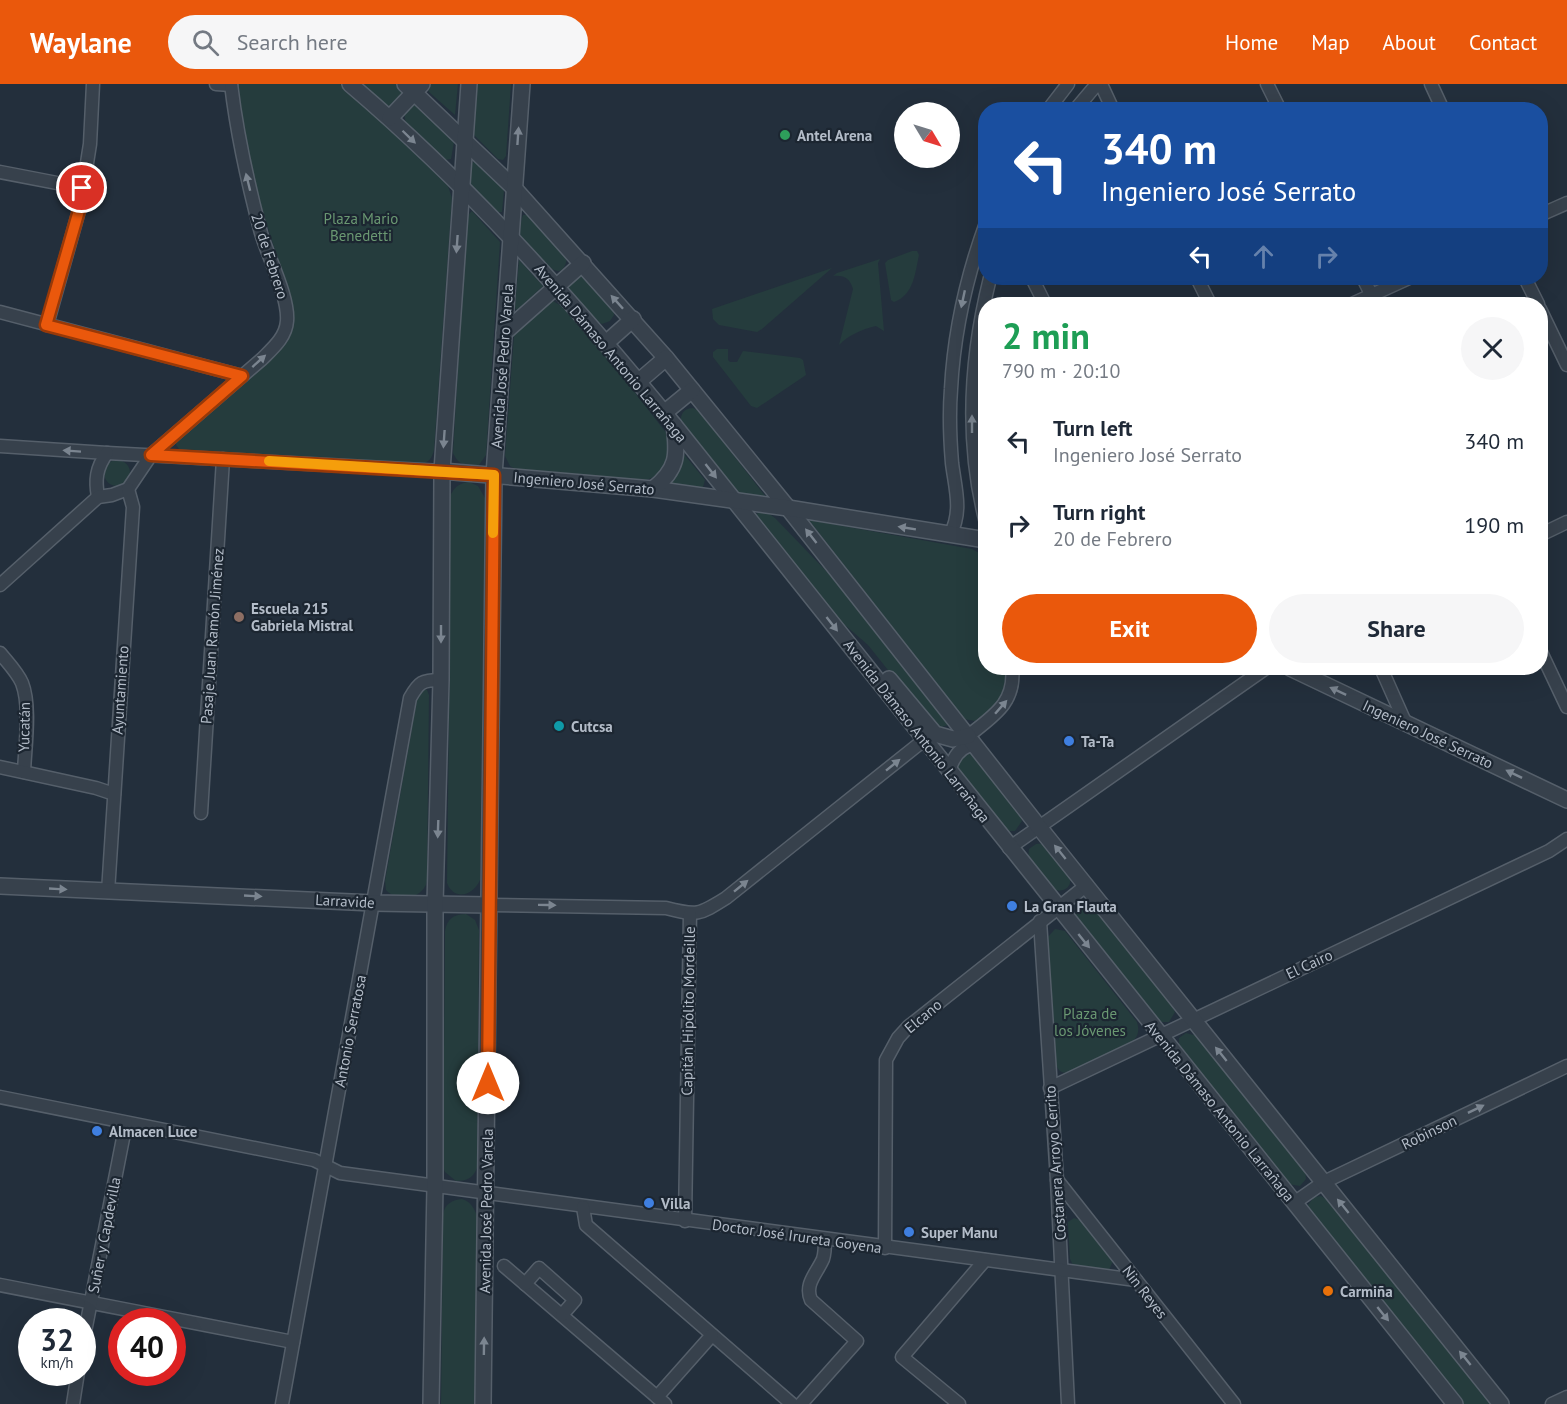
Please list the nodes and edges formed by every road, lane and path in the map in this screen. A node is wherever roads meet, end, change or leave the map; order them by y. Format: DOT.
graph roads {
  1 [pos="93,84"];
  2 [pos="216,84"];
  3 [pos="231,84"];
  4 [pos="350,84"];
  5 [pos="469,84"];
  6 [pos="522,84"];
  7 [pos="1068,84"];
  8 [pos="1099,84"];
  9 [pos="1267,84"];
  10 [pos="1431,84"];
  11 [pos="414,87"];
  12 [pos="1054,102"];
  13 [pos="1082,102"];
  14 [pos="1109,102"];
  15 [pos="1276,102"];
  16 [pos="1439,102"];
  17 [pos="390,118"];
  18 [pos="465,140"];
  19 [pos="1,176"];
  20 [pos="461,186"];
  21 [pos="82,188"];
  22 [pos="514,188"];
  23 [pos="1567,203"];
  24 [pos="1548,211"];
  25 [pos="511,237"];
  26 [pos="978,247"];
  27 [pos="583,263"];
  28 [pos="969,273"];
  29 [pos="978,276"];
  30 [pos="1398,285"];
  31 [pos="557,286"];
  32 [pos="1379,297"];
  33 [pos="0,312"];
  34 [pos="633,319"];
  35 [pos="46,325"];
  36 [pos="1548,326"];
  37 [pos="504,333"];
  38 [pos="978,341"];
  39 [pos="606,343"];
  40 [pos="666,358"];
  41 [pos="1567,365"];
  42 [pos="242,376"];
  43 [pos="638,382"];
  44 [pos="692,390"];
  45 [pos="664,413"];
  46 [pos="674,425"];
  47 [pos="0,446"];
  48 [pos="107,453"];
  49 [pos="151,455"];
  50 [pos="223,459"];
  51 [pos="442,471"];
  52 [pos="494,475"];
  53 [pos="978,485"];
  54 [pos="128,489"];
  55 [pos="653,489"];
  56 [pos="98,497"];
  57 [pos="733,500"];
  58 [pos="788,508"];
  59 [pos="1567,522"];
  60 [pos="1548,531"];
  61 [pos="950,535"];
  62 [pos="978,539"];
  63 [pos="0,585"];
  64 [pos="854,652"];
  65 [pos="0,653"];
  66 [pos="1548,667"];
  67 [pos="1013,675"];
  68 [pos="1256,675"];
  69 [pos="1305,675"];
  70 [pos="1384,675"];
  71 [pos="441,680"];
  72 [pos="1567,707"];
  73 [pos="1405,722"];
  74 [pos="924,740"];
  75 [pos="972,741"];
  76 [pos="0,767"];
  77 [pos="949,771"];
  78 [pos="24,772"];
  79 [pos="114,794"];
  80 [pos="1567,800"];
  81 [pos="201,813"];
  82 [pos="1039,827"];
  83 [pos="1567,839"];
  84 [pos="1010,848"];
  85 [pos="1087,885"];
  86 [pos="0,886"];
  87 [pos="108,892"];
  88 [pos="373,903"];
  89 [pos="435,904"];
  90 [pos="489,905"];
  91 [pos="1057,907"];
  92 [pos="690,914"];
  93 [pos="1040,921"];
  94 [pos="1194,1019"];
  95 [pos="1160,1036"];
  96 [pos="1567,1066"];
  97 [pos="1050,1088"];
  98 [pos="0,1097"];
  99 [pos="126,1123"];
  100 [pos="326,1166"];
  101 [pos="1057,1180"];
  102 [pos="1324,1182"];
  103 [pos="435,1186"];
  104 [pos="486,1194"];
  105 [pos="1294,1203"];
  106 [pos="583,1207"];
  107 [pos="685,1221"];
  108 [pos="825,1239"];
  109 [pos="885,1248"];
  110 [pos="985,1260"];
  111 [pos="504,1266"];
  112 [pos="1061,1270"];
  113 [pos="1136,1280"];
  114 [pos="525,1284"];
  115 [pos="0,1285"];
  116 [pos="90,1302"];
  117 [pos="89,1308"];
  118 [pos="562,1315"];
  119 [pos="712,1335"];
  120 [pos="293,1342"];
  121 [pos="76,1386"];
  122 [pos="1567,1397"];
  123 [pos="661,1400"];
  124 [pos="73,1404"];
  125 [pos="282,1404"];
  126 [pos="431,1404"];
  127 [pos="483,1404"];
  128 [pos="792,1404"];
  129 [pos="801,1404"];
  130 [pos="959,1404"];
  131 [pos="1068,1404"];
  132 [pos="1234,1404"];
  133 [pos="1455,1404"];
  134 [pos="1501,1404"];
  135 [pos="1552,1404"];
  1 -- 21 [label="street"];
  2 -- 3 [label="street"];
  42 -- 3 [label="street, 20 de Febrero, one-way"];
  4 -- 17 [label="street, Avenida Dámaso Antonio Larrañaga"];
  5 -- 18 [label="street"];
  22 -- 6 [label="street, Avenida José Pedro Varela, one-way"];
  7 -- 12 [label="street"];
  8 -- 13 [label="street"];
  8 -- 14 [label="street"];
  9 -- 15 [label="street"];
  10 -- 16 [label="street"];
  11 -- 17 [label="street"];
  11 -- 18 [label="street"];
  17 -- 20 [label="street, Avenida Dámaso Antonio Larrañaga, one-way"];
  18 -- 20 [label="street"];
  18 -- 22 [label="street"];
  19 -- 21 [label="street"];
  20 -- 25 [label="street, Avenida Dámaso Antonio Larrañaga"];
  20 -- 51 [label="street, one-way"];
  21 -- 35 [label="street"];
  22 -- 25 [label="street, Avenida José Pedro Varela"];
  22 -- 27 [label="street"];
  23 -- 24 [label="street"];
  25 -- 31 [label="street, Avenida Dámaso Antonio Larrañaga"];
  25 -- 37 [label="street, Avenida José Pedro Varela"];
  26 -- 28 [label="street"];
  27 -- 31 [label="street"];
  34 -- 27 [label="street, one-way"];
  28 -- 29 [label="street"];
  28 -- 61 [label="street, one-way"];
  30 -- 32 [label="street"];
  31 -- 37 [label="street"];
  31 -- 39 [label="street, Avenida Dámaso Antonio Larrañaga"];
  33 -- 35 [label="street"];
  34 -- 39 [label="street"];
  34 -- 40 [label="street"];
  35 -- 42 [label="street"];
  36 -- 41 [label="street"];
  37 -- 52 [label="street, Avenida José Pedro Varela"];
  53 -- 38 [label="street, one-way"];
  39 -- 43 [label="street, Avenida Dámaso Antonio Larrañaga"];
  40 -- 43 [label="street"];
  40 -- 44 [label="street"];
  42 -- 49 [label="street, 20 de Febrero"];
  43 -- 45 [label="street, Avenida Dámaso Antonio Larrañaga"];
  44 -- 45 [label="street"];
  44 -- 58 [label="street"];
  45 -- 46 [label="street, Avenida Dámaso Antonio Larrañaga"];
  46 -- 55 [label="street"];
  46 -- 57 [label="street, Avenida Dámaso Antonio Larrañaga, one-way"];
  48 -- 47 [label="street, Ingeniero José Serrato, one-way"];
  48 -- 49 [label="street, Ingeniero José Serrato"];
  48 -- 56 [label="street"];
  49 -- 50 [label="street, Ingeniero José Serrato"];
  49 -- 54 [label="street, 20 de Febrero"];
  50 -- 51 [label="street, Ingeniero José Serrato"];
  50 -- 81 [label="street, Pasaje Juan Ramón Jiménez"];
  51 -- 52 [label="street, Ingeniero José Serrato"];
  51 -- 71 [label="street, one-way"];
  52 -- 55 [label="street, Ingeniero José Serrato"];
  52 -- 90 [label="street, Avenida José Pedro Varela"];
  54 -- 56 [label="street"];
  54 -- 79 [label="street, Ayuntamiento"];
  55 -- 57 [label="street, Ingeniero José Serrato"];
  56 -- 63 [label="street"];
  57 -- 58 [label="street, Ingeniero José Serrato"];
  57 -- 64 [label="street, Avenida Dámaso Antonio Larrañaga, one-way"];
  61 -- 58 [label="street, Ingeniero José Serrato, one-way"];
  75 -- 58 [label="street, one-way"];
  59 -- 60 [label="street"];
  61 -- 62 [label="street, Ingeniero José Serrato"];
  64 -- 74 [label="street, Avenida Dámaso Antonio Larrañaga"];
  64 -- 75 [label="street"];
  65 -- 78 [label="street, Yucatán"];
  66 -- 72 [label="street"];
  75 -- 67 [label="street, one-way"];
  68 -- 82 [label="street"];
  73 -- 69 [label="street, Ingeniero José Serrato, one-way"];
  70 -- 73 [label="street"];
  71 -- 88 [label="street, Antonio Serratosa"];
  71 -- 89 [label="street, one-way"];
  80 -- 73 [label="street, Ingeniero José Serrato, one-way"];
  74 -- 77 [label="street, Avenida Dámaso Antonio Larrañaga"];
  92 -- 74 [label="street, Capitán Hipólito Mordeille, one-way"];
  75 -- 77 [label="street"];
  75 -- 82 [label="street"];
  76 -- 78 [label="street"];
  77 -- 84 [label="street, Avenida Dámaso Antonio Larrañaga"];
  78 -- 79 [label="street"];
  79 -- 87 [label="street, Ayuntamiento"];
  82 -- 84 [label="street"];
  85 -- 82 [label="street, one-way"];
  83 -- 94 [label="street, El Cairo"];
  84 -- 91 [label="street, Avenida Dámaso Antonio Larrañaga"];
  85 -- 91 [label="street, Elcano"];
  85 -- 94 [label="street"];
  86 -- 87 [label="street, Larravide, one-way"];
  87 -- 88 [label="street, Larravide, one-way"];
  88 -- 89 [label="street, Larravide"];
  88 -- 100 [label="street, Antonio Serratosa"];
  89 -- 90 [label="street, Larravide"];
  89 -- 103 [label="street"];
  90 -- 92 [label="street, Larravide, one-way"];
  90 -- 104 [label="street, Avenida José Pedro Varela"];
  91 -- 93 [label="street, Elcano"];
  91 -- 95 [label="street, Avenida Dámaso Antonio Larrañaga, one-way"];
  92 -- 107 [label="street, Capitán Hipólito Mordeille"];
  93 -- 97 [label="street, Costanera Arroyo Cerrito"];
  93 -- 109 [label="street, Elcano"];
  94 -- 95 [label="street, El Cairo"];
  102 -- 94 [label="street, one-way"];
  95 -- 97 [label="street, El Cairo"];
  95 -- 105 [label="street, Avenida Dámaso Antonio Larrañaga"];
  102 -- 96 [label="street, Robinson, one-way"];
  97 -- 101 [label="street, Costanera Arroyo Cerrito"];
  98 -- 99 [label="street, Doctor José Irureta Goyena"];
  99 -- 100 [label="street, Doctor José Irureta Goyena"];
  99 -- 116 [label="street, Suñer y Capdevilla"];
  100 -- 103 [label="street, Doctor José Irureta Goyena"];
  100 -- 120 [label="street, Antonio Serratosa"];
  101 -- 112 [label="street, Costanera Arroyo Cerrito"];
  101 -- 113 [label="street, Nin Reyes"];
  102 -- 105 [label="street, Robinson"];
  134 -- 102 [label="street, one-way"];
  103 -- 104 [label="street, Doctor José Irureta Goyena"];
  103 -- 126 [label="street"];
  104 -- 106 [label="street, Doctor José Irureta Goyena"];
  127 -- 104 [label="street, Avenida José Pedro Varela, one-way"];
  105 -- 133 [label="street, Avenida Dámaso Antonio Larrañaga, one-way"];
  106 -- 107 [label="street, Doctor José Irureta Goyena"];
  106 -- 119 [label="street"];
  107 -- 108 [label="street, Doctor José Irureta Goyena"];
  108 -- 109 [label="street, Doctor José Irureta Goyena"];
  108 -- 129 [label="street"];
  109 -- 110 [label="street, Doctor José Irureta Goyena"];
  110 -- 112 [label="street, Doctor José Irureta Goyena"];
  110 -- 130 [label="street"];
  111 -- 114 [label="street"];
  112 -- 113 [label="street, Doctor José Irureta Goyena"];
  112 -- 131 [label="street, Costanera Arroyo Cerrito"];
  113 -- 132 [label="street, Nin Reyes"];
  114 -- 118 [label="street"];
  114 -- 118 [label="street"];
  115 -- 116 [label="street"];
  116 -- 117 [label="street, Suñer y Capdevilla"];
  116 -- 120 [label="street"];
  118 -- 123 [label="street"];
  119 -- 123 [label="street"];
  119 -- 128 [label="street"];
  120 -- 125 [label="street, Antonio Serratosa"];
  121 -- 124 [label="street"];
  122 -- 135 [label="street"];
}
